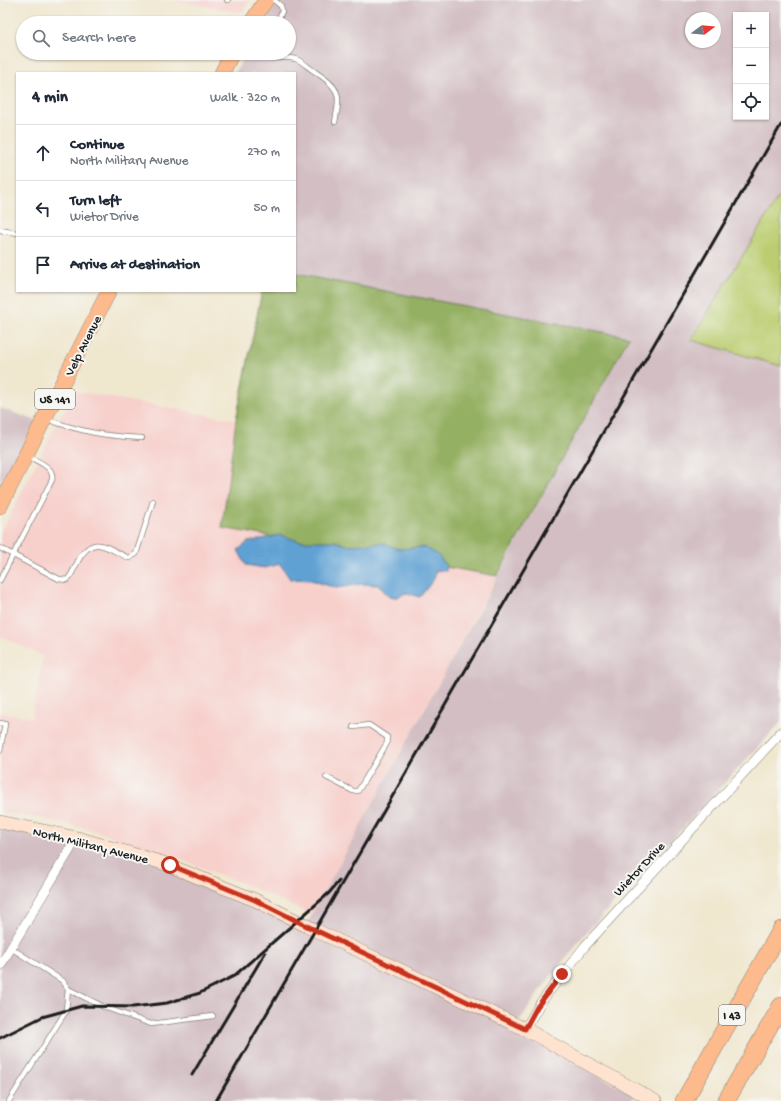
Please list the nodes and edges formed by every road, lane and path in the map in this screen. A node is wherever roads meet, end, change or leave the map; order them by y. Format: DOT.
graph roads {
  1 [pos="266,0"];
  2 [pos="274,0"];
  3 [pos="256,16"];
  4 [pos="280,16"];
  5 [pos="296,59"];
  6 [pos="228,60"];
  7 [pos="222,72"];
  8 [pos="334,122"];
  9 [pos="0,230"];
  10 [pos="16,233"];
  11 [pos="108,292"];
  12 [pos="45,418"];
  13 [pos="142,438"];
  14 [pos="26,455"];
  15 [pos="153,501"];
  16 [pos="0,506"];
  17 [pos="0,548"];
  18 [pos="14,555"];
  19 [pos="0,580"];
  20 [pos="0,723"];
  21 [pos="353,728"];
  22 [pos="781,732"];
  23 [pos="0,751"];
  24 [pos="326,777"];
  25 [pos="0,822"];
  26 [pos="77,838"];
  27 [pos="781,930"];
  28 [pos="11,948"];
  29 [pos="0,966"];
  30 [pos="68,989"];
  31 [pos="781,1006"];
  32 [pos="213,1016"];
  33 [pos="525,1029"];
  34 [pos="9,1101"];
  35 [pos="654,1101"];
  36 [pos="684,1101"];
  37 [pos="726,1101"];
  1 -- 3 [label="main road"];
  2 -- 4 [label="lane"];
  5 -- 8 [label="lane"];
  6 -- 7 [label="main road"];
  9 -- 10 [label="lane"];
  11 -- 12 [label="main road, Velp Avenue / US 141"];
  12 -- 13 [label="lane"];
  12 -- 14 [label="main road, Velp Avenue / US 141"];
  14 -- 16 [label="main road, Velp Avenue / US 141"];
  14 -- 18 [label="lane"];
  15 -- 18 [label="lane"];
  17 -- 18 [label="lane"];
  18 -- 19 [label="lane"];
  20 -- 23 [label="lane"];
  21 -- 24 [label="lane"];
  22 -- 33 [label="street, Wietor Drive"];
  25 -- 26 [label="street, North Military Avenue"];
  26 -- 28 [label="street"];
  26 -- 33 [label="street, North Military Avenue"];
  27 -- 36 [label="highway, I 43"];
  28 -- 29 [label="street"];
  28 -- 30 [label="lane"];
  30 -- 32 [label="lane"];
  30 -- 34 [label="lane"];
  31 -- 37 [label="highway"];
  33 -- 35 [label="street, North Military Avenue"];
}
